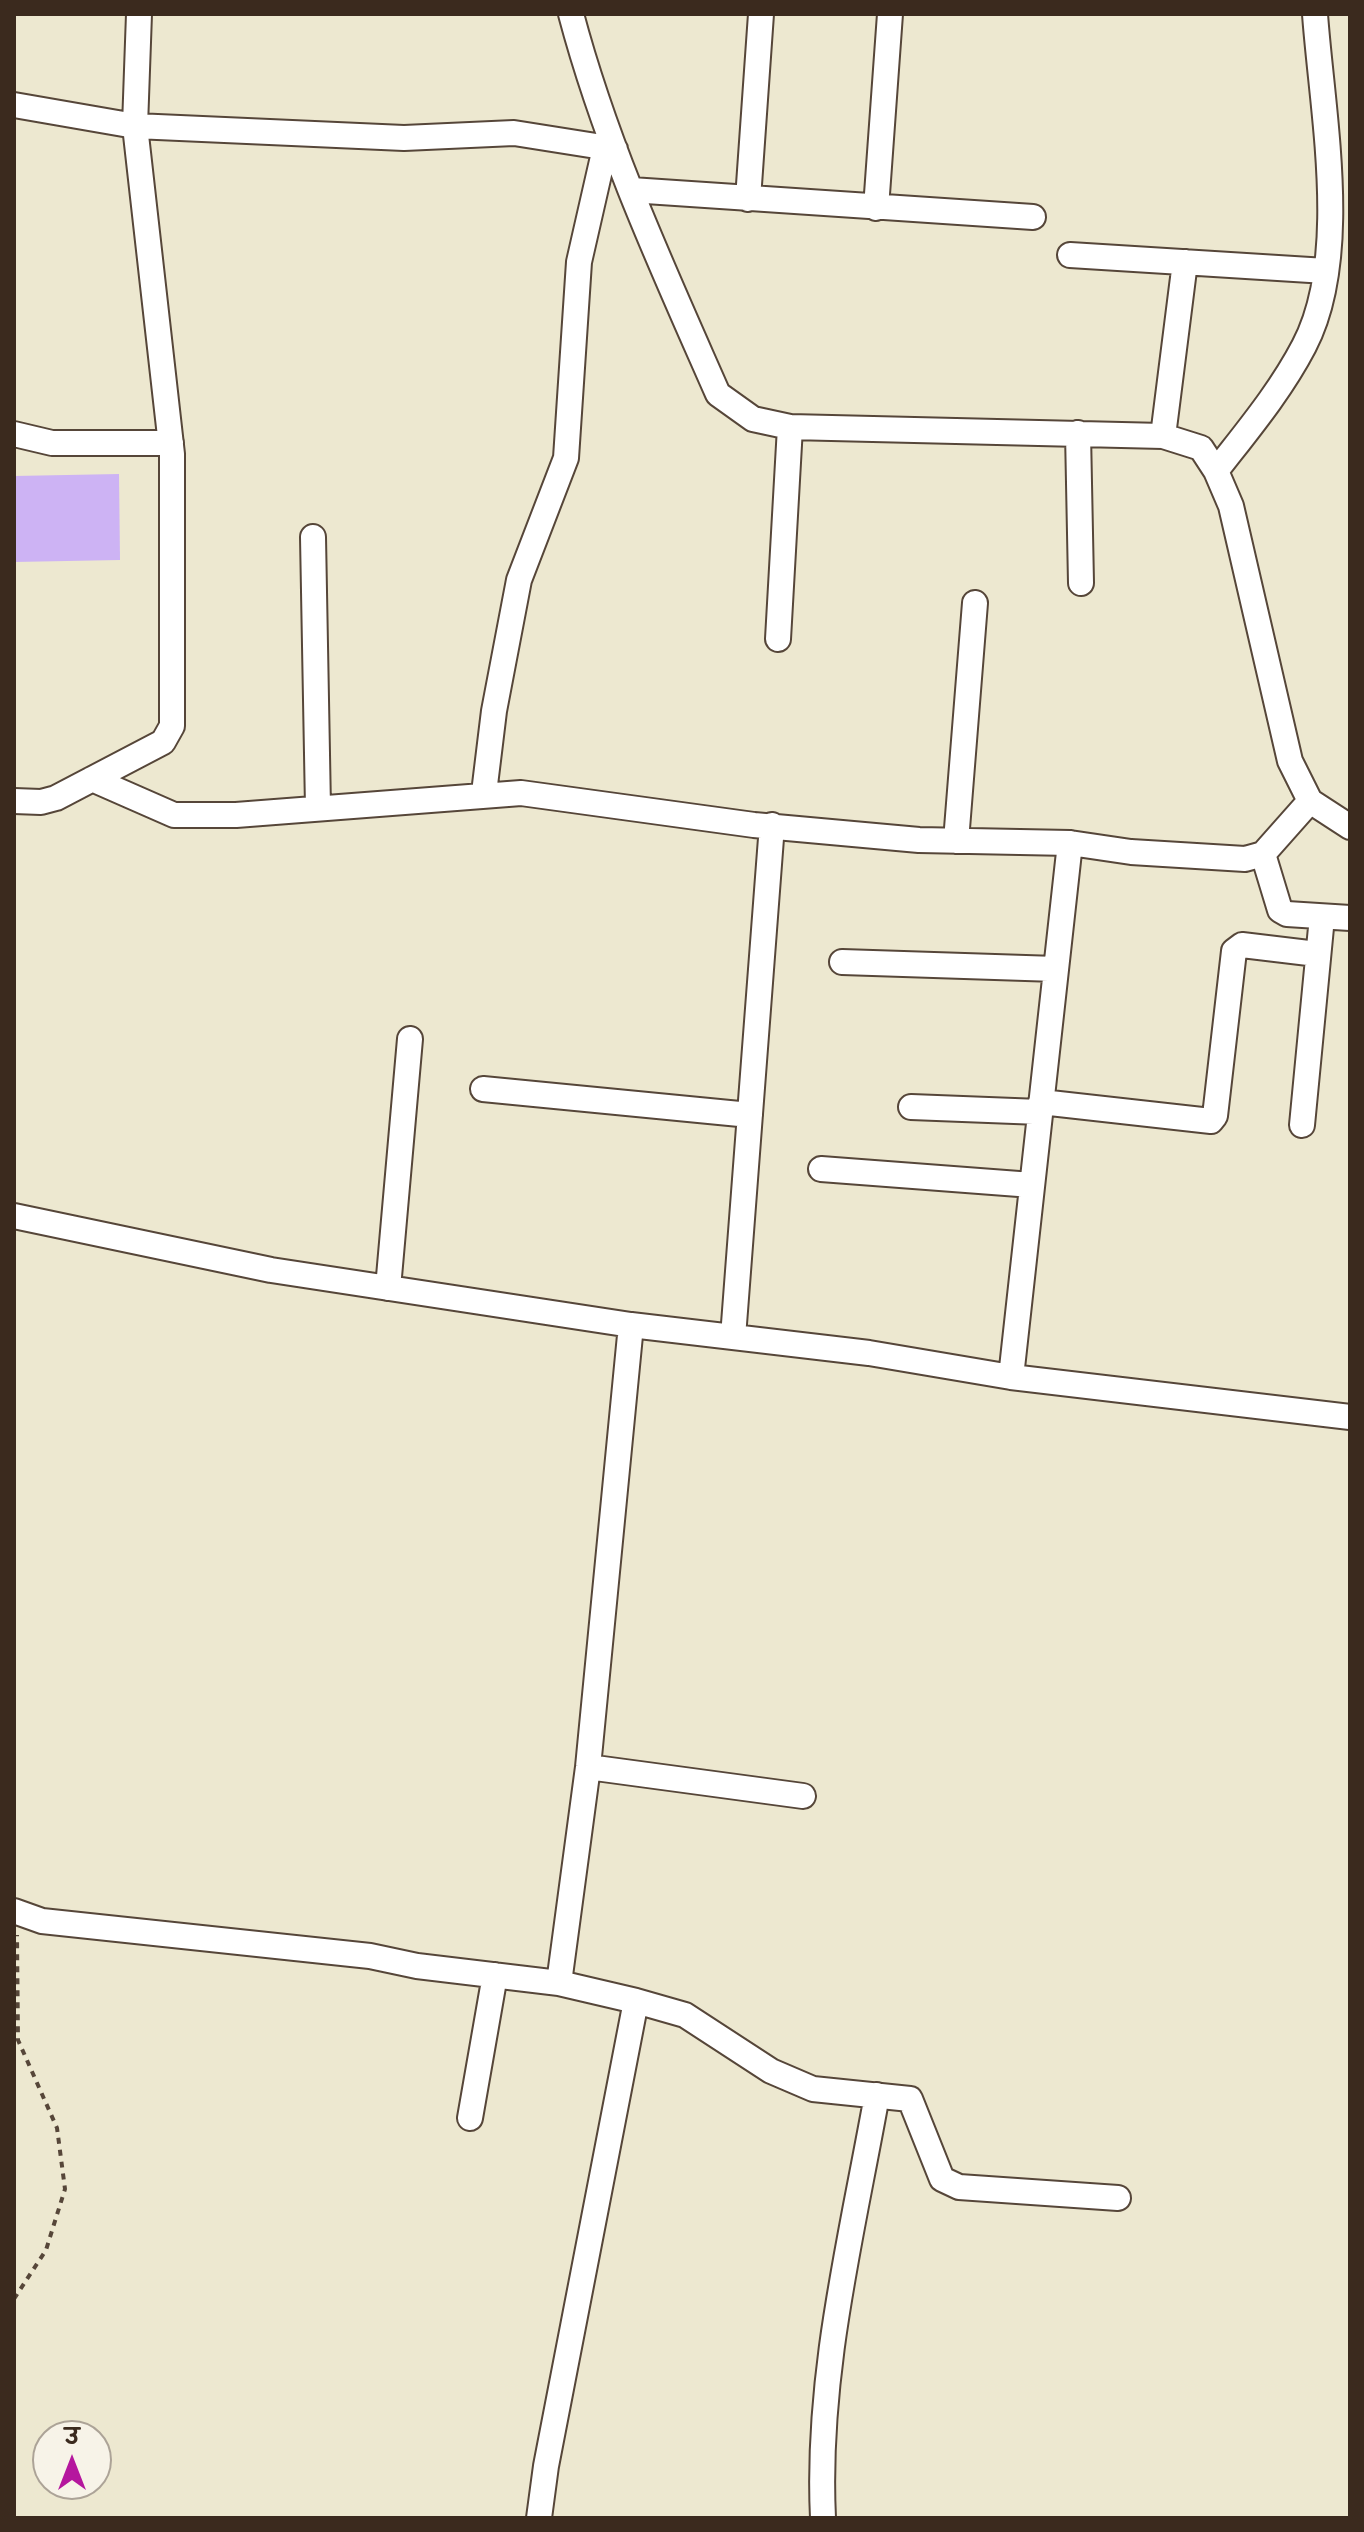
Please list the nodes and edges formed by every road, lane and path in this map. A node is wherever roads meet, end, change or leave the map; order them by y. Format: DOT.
graph roads {
  1 [pos="139,14"];
  2 [pos="571,14"];
  3 [pos="761,14"];
  4 [pos="890,14"];
  5 [pos="1315,14"];
  6 [pos="14,105"];
  7 [pos="135,126"];
  8 [pos="610,148"];
  9 [pos="631,190"];
  10 [pos="748,199"];
  11 [pos="876,208"];
  12 [pos="1033,217"];
  13 [pos="1070,255"];
  14 [pos="1185,262"];
  15 [pos="1326,271"];
  16 [pos="790,427"];
  17 [pos="1078,433"];
  18 [pos="14,434"];
  19 [pos="1163,436"];
  20 [pos="171,443"];
  21 [pos="1216,471"];
  22 [pos="313,537"];
  23 [pos="1081,583"];
  24 [pos="975,603"];
  25 [pos="778,639"];
  26 [pos="92,779"];
  27 [pos="484,793"];
  28 [pos="14,801"];
  29 [pos="1310,801"];
  30 [pos="318,808"];
  31 [pos="772,825"];
  32 [pos="1350,827"];
  33 [pos="956,841"];
  34 [pos="1070,843"];
  35 [pos="1263,854"];
  36 [pos="1322,917"];
  37 [pos="1350,918"];
  38 [pos="1317,954"];
  39 [pos="842,962"];
  40 [pos="1056,969"];
  41 [pos="410,1039"];
  42 [pos="483,1089"];
  43 [pos="911,1107"];
  44 [pos="1041,1107"];
  45 [pos="750,1115"];
  46 [pos="1302,1125"];
  47 [pos="821,1169"];
  48 [pos="1032,1185"];
  49 [pos="14,1216"];
  50 [pos="388,1288"];
  51 [pos="631,1325"];
  52 [pos="733,1337"];
  53 [pos="1011,1377"];
  54 [pos="1350,1417"];
  55 [pos="588,1767"];
  56 [pos="803,1796"];
  57 [pos="16,1912"];
  58 [pos="495,1975"];
  59 [pos="559,1983"];
  60 [pos="636,2001"];
  61 [pos="877,2095"];
  62 [pos="470,2118"];
  63 [pos="1118,2198"];
  64 [pos="14,2299"];
  65 [pos="539,2518"];
  66 [pos="823,2518"];
  1 -- 7 [label="street"];
  2 -- 8 [label="street"];
  3 -- 10 [label="street"];
  4 -- 11 [label="street"];
  5 -- 15 [label="street"];
  6 -- 7 [label="street"];
  7 -- 8 [label="street"];
  7 -- 20 [label="street"];
  8 -- 9 [label="street"];
  8 -- 27 [label="street"];
  9 -- 10 [label="street"];
  9 -- 16 [label="street"];
  10 -- 11 [label="street"];
  11 -- 12 [label="street"];
  13 -- 14 [label="street"];
  14 -- 15 [label="street"];
  14 -- 19 [label="street"];
  15 -- 21 [label="street"];
  16 -- 17 [label="street"];
  16 -- 25 [label="street"];
  17 -- 19 [label="street"];
  17 -- 23 [label="street"];
  18 -- 20 [label="street"];
  19 -- 21 [label="street"];
  20 -- 26 [label="street"];
  21 -- 29 [label="street"];
  22 -- 30 [label="street"];
  24 -- 33 [label="street"];
  26 -- 28 [label="street"];
  26 -- 30 [label="street"];
  27 -- 30 [label="street"];
  27 -- 31 [label="street"];
  29 -- 32 [label="street"];
  29 -- 35 [label="street"];
  31 -- 33 [label="street"];
  31 -- 45 [label="street"];
  33 -- 34 [label="street"];
  34 -- 35 [label="street"];
  34 -- 40 [label="street"];
  35 -- 36 [label="street"];
  36 -- 37 [label="street"];
  36 -- 38 [label="street"];
  38 -- 44 [label="street"];
  38 -- 46 [label="street"];
  39 -- 40 [label="street"];
  40 -- 44 [label="street"];
  41 -- 50 [label="street"];
  42 -- 45 [label="street"];
  43 -- 44 [label="street"];
  44 -- 48 [label="street"];
  45 -- 52 [label="street"];
  47 -- 48 [label="street"];
  48 -- 53 [label="street"];
  49 -- 50 [label="street"];
  50 -- 51 [label="street"];
  51 -- 52 [label="street"];
  51 -- 55 [label="street"];
  52 -- 53 [label="street"];
  53 -- 54 [label="street"];
  55 -- 56 [label="street"];
  55 -- 59 [label="street"];
  57 -- 58 [label="street"];
  57 -- 64 [label="path"];
  58 -- 59 [label="street"];
  58 -- 62 [label="street"];
  59 -- 60 [label="street"];
  60 -- 61 [label="street"];
  60 -- 65 [label="street"];
  61 -- 63 [label="street"];
  61 -- 66 [label="street"];
}
